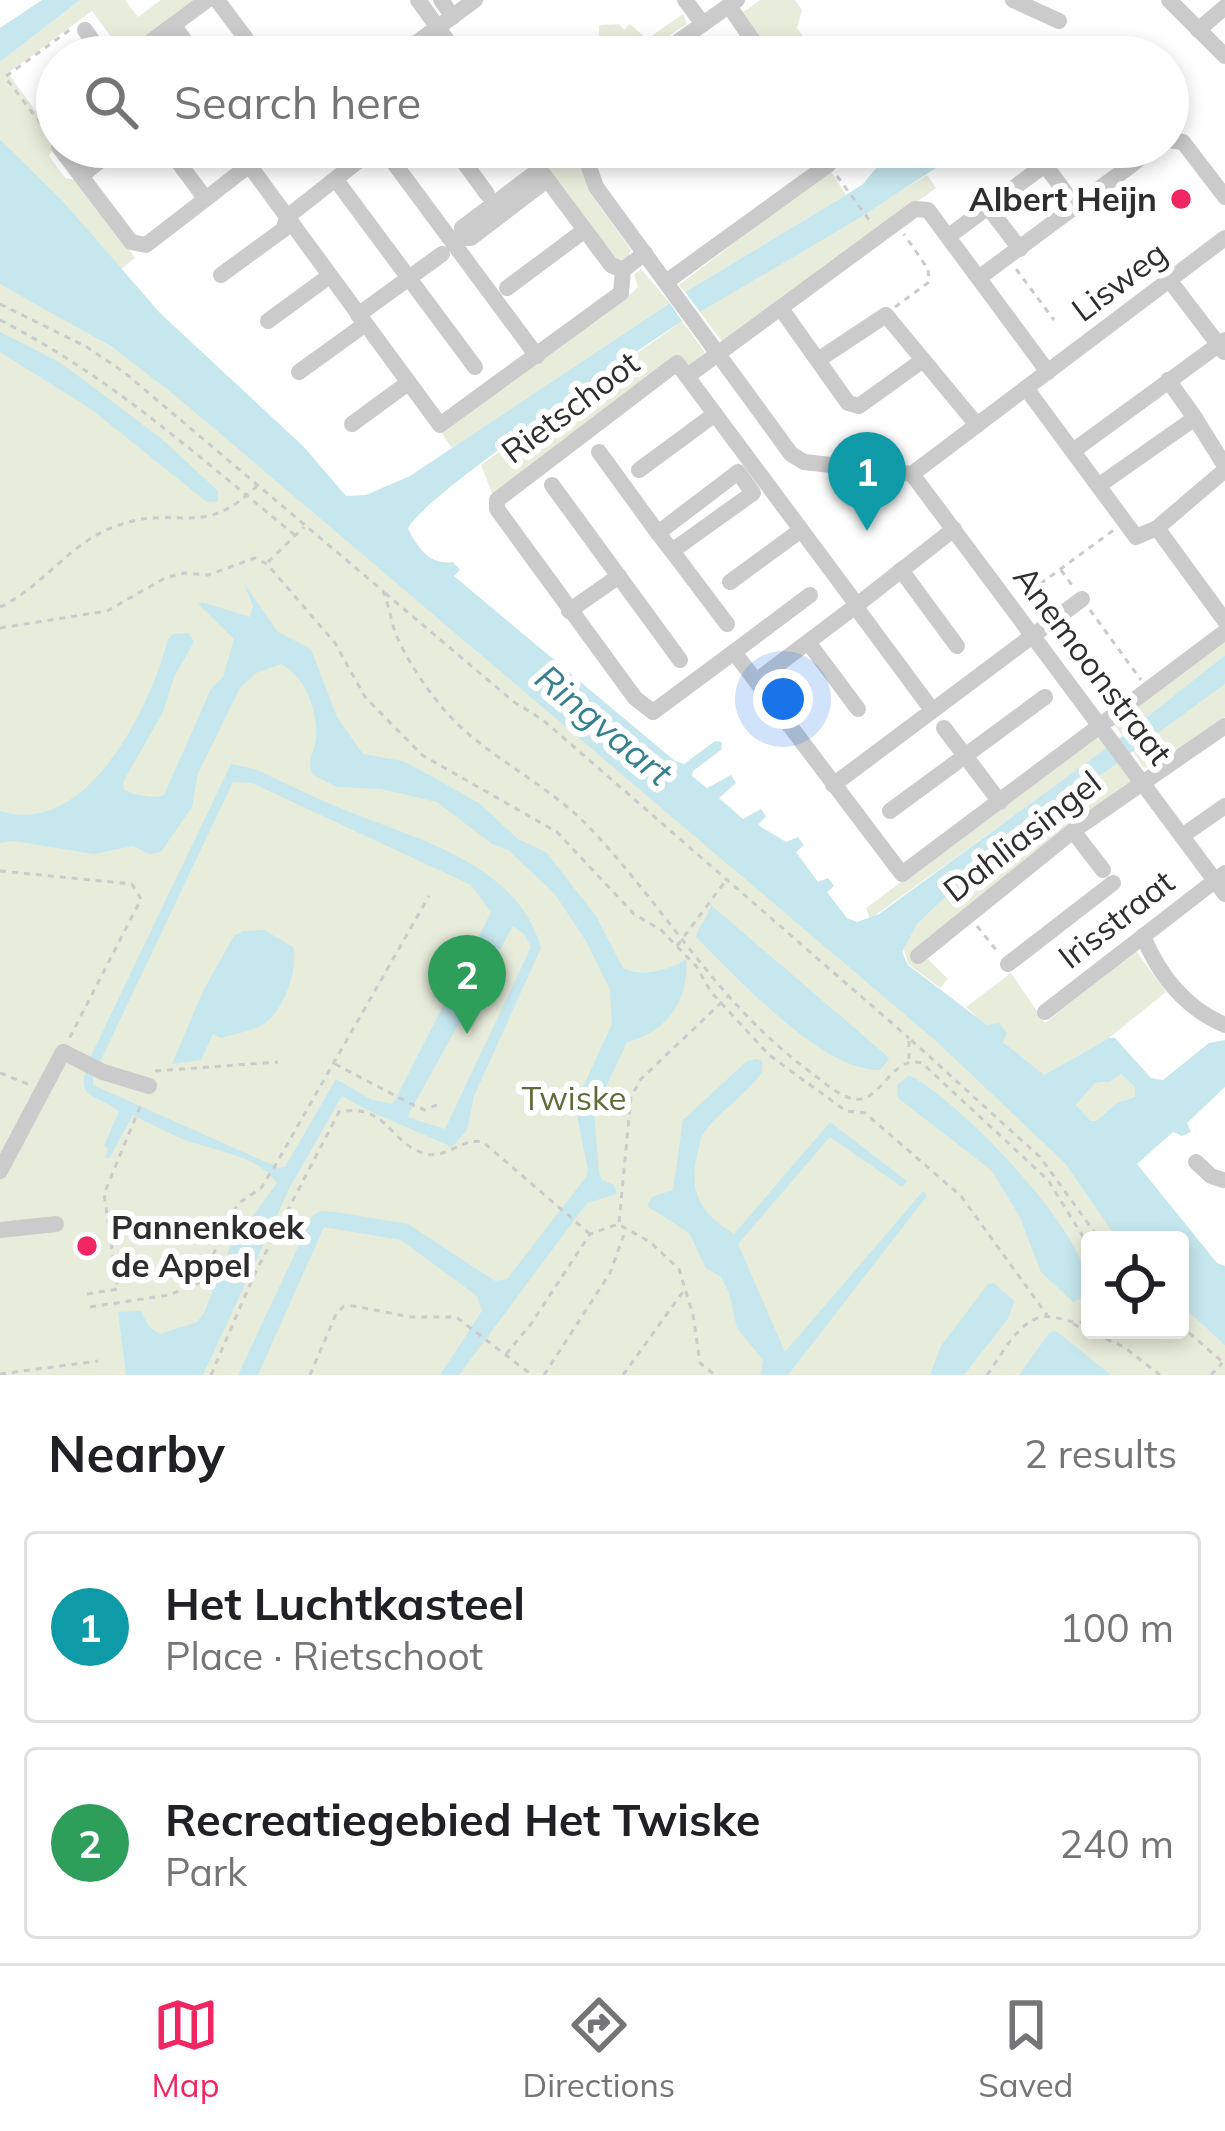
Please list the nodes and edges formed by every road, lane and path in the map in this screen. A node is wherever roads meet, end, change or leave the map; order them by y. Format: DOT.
graph roads {
  1 [pos="207,0"];
  2 [pos="217,0"];
  3 [pos="418,0"];
  4 [pos="441,0"];
  5 [pos="475,0"];
  6 [pos="686,0"];
  7 [pos="1013,0"];
  8 [pos="733,3"];
  9 [pos="1174,5"];
  10 [pos="1225,7"];
  11 [pos="1059,21"];
  12 [pos="446,22"];
  13 [pos="703,24"];
  14 [pos="174,26"];
  15 [pos="85,30"];
  16 [pos="1198,30"];
  17 [pos="61,36"];
  18 [pos="89,36"];
  19 [pos="160,36"];
  20 [pos="181,36"];
  21 [pos="244,36"];
  22 [pos="426,36"];
  23 [pos="451,36"];
  24 [pos="686,36"];
  25 [pos="752,36"];
  26 [pos="36,54"];
  27 [pos="1225,56"];
  28 [pos="36,117"];
  29 [pos="1189,149"];
  30 [pos="75,168"];
  31 [pos="91,168"];
  32 [pos="183,168"];
  33 [pos="245,168"];
  34 [pos="251,168"];
  35 [pos="352,168"];
  36 [pos="395,168"];
  37 [pos="468,168"];
  38 [pos="538,168"];
  39 [pos="589,168"];
  40 [pos="813,168"];
  41 [pos="835,168"];
  42 [pos="1041,168"];
  43 [pos="1047,168"];
  44 [pos="1127,168"];
  45 [pos="543,175"];
  46 [pos="81,176"];
  47 [pos="336,180"];
  48 [pos="487,194"];
  49 [pos="1225,197"];
  50 [pos="205,198"];
  51 [pos="1076,206"];
  52 [pos="988,207"];
  53 [pos="286,217"];
  54 [pos="867,217"];
  55 [pos="896,222"];
  56 [pos="585,230"];
  57 [pos="949,236"];
  58 [pos="1225,238"];
  59 [pos="1014,253"];
  60 [pos="442,254"];
  61 [pos="645,254"];
  62 [pos="623,270"];
  63 [pos="221,275"];
  64 [pos="328,277"];
  65 [pos="980,278"];
  66 [pos="408,279"];
  67 [pos="1170,280"];
  68 [pos="669,286"];
  69 [pos="507,288"];
  70 [pos="0,304"];
  71 [pos="782,310"];
  72 [pos="886,315"];
  73 [pos="0,320"];
  74 [pos="361,320"];
  75 [pos="1054,320"];
  76 [pos="268,321"];
  77 [pos="1223,346"];
  78 [pos="721,354"];
  79 [pos="537,356"];
  80 [pos="818,360"];
  81 [pos="923,360"];
  82 [pos="475,367"];
  83 [pos="299,372"];
  84 [pos="1048,372"];
  85 [pos="689,375"];
  86 [pos="1168,380"];
  87 [pos="408,383"];
  88 [pos="1026,388"];
  89 [pos="715,414"];
  90 [pos="1195,418"];
  91 [pos="352,424"];
  92 [pos="977,425"];
  93 [pos="1073,451"];
  94 [pos="599,452"];
  95 [pos="1225,468"];
  96 [pos="639,470"];
  97 [pos="912,474"];
  98 [pos="1101,484"];
  99 [pos="259,485"];
  100 [pos="552,485"];
  101 [pos="715,490"];
  102 [pos="247,496"];
  103 [pos="691,508"];
  104 [pos="729,510"];
  105 [pos="1126,521"];
  106 [pos="306,526"];
  107 [pos="706,527"];
  108 [pos="1157,528"];
  109 [pos="801,530"];
  110 [pos="954,530"];
  111 [pos="658,532"];
  112 [pos="296,536"];
  113 [pos="672,551"];
  114 [pos="267,564"];
  115 [pos="901,570"];
  116 [pos="1061,570"];
  117 [pos="619,576"];
  118 [pos="730,582"];
  119 [pos="383,591"];
  120 [pos="810,596"];
  121 [pos="1082,599"];
  122 [pos="1011,605"];
  123 [pos="856,606"];
  124 [pos="0,607"];
  125 [pos="569,611"];
  126 [pos="1225,621"];
  127 [pos="727,624"];
  128 [pos="0,628"];
  129 [pos="1225,632"];
  130 [pos="1034,634"];
  131 [pos="808,642"];
  132 [pos="956,646"];
  133 [pos="734,652"];
  134 [pos="680,660"];
  135 [pos="756,681"];
  136 [pos="1147,688"];
  137 [pos="1046,697"];
  138 [pos="858,709"];
  139 [pos="932,710"];
  140 [pos="1225,726"];
  141 [pos="944,728"];
  142 [pos="1104,729"];
  143 [pos="965,755"];
  144 [pos="1142,780"];
  145 [pos="832,785"];
  146 [pos="1225,801"];
  147 [pos="1000,802"];
  148 [pos="890,811"];
  149 [pos="1072,831"];
  150 [pos="1182,836"];
  151 [pos="0,872"];
  152 [pos="725,881"];
  153 [pos="1221,882"];
  154 [pos="429,896"];
  155 [pos="968,915"];
  156 [pos="1143,936"];
  157 [pos="681,939"];
  158 [pos="677,946"];
  159 [pos="918,956"];
  160 [pos="1008,964"];
  161 [pos="727,997"];
  162 [pos="722,1003"];
  163 [pos="1045,1012"];
  164 [pos="1225,1025"];
  165 [pos="909,1038"];
  166 [pos="63,1052"];
  167 [pos="909,1061"];
  168 [pos="278,1062"];
  169 [pos="334,1063"];
  170 [pos="0,1072"];
  171 [pos="43,1091"];
  172 [pos="146,1093"];
  173 [pos="441,1103"];
  174 [pos="1196,1162"];
  175 [pos="0,1172"];
  176 [pos="1224,1184"];
  177 [pos="56,1223"];
  178 [pos="618,1224"];
  179 [pos="626,1228"];
  180 [pos="0,1230"];
  181 [pos="1093,1231"];
  182 [pos="1081,1233"];
  183 [pos="590,1234"];
  184 [pos="686,1287"];
  185 [pos="87,1294"];
  186 [pos="90,1307"];
  187 [pos="1047,1316"];
  188 [pos="1081,1322"];
  189 [pos="1071,1323"];
  190 [pos="1189,1332"];
  191 [pos="506,1354"];
  192 [pos="98,1361"];
  193 [pos="1224,1363"];
  194 [pos="0,1374"];
  195 [pos="212,1375"];
  196 [pos="310,1375"];
  197 [pos="532,1375"];
  198 [pos="544,1375"];
  199 [pos="623,1375"];
  200 [pos="715,1375"];
  201 [pos="987,1375"];
  202 [pos="1160,1375"];
  203 [pos="1211,1375"];
  1 -- 14 [label="street"];
  2 -- 21 [label="street"];
  3 -- 12 [label="street"];
  4 -- 12 [label="street"];
  5 -- 12 [label="street"];
  6 -- 13 [label="street"];
  7 -- 11 [label="street"];
  8 -- 13 [label="street"];
  8 -- 25 [label="street"];
  9 -- 16 [label="street"];
  10 -- 16 [label="street"];
  12 -- 22 [label="street"];
  12 -- 23 [label="street"];
  13 -- 24 [label="street"];
  14 -- 19 [label="street"];
  14 -- 20 [label="street"];
  15 -- 17 [label="path"];
  15 -- 18 [label="street"];
  16 -- 27 [label="street"];
  26 -- 28 [label="path"];
  29 -- 49 [label="street"];
  30 -- 46 [label="street"];
  31 -- 46 [label="street"];
  32 -- 50 [label="street"];
  33 -- 50 [label="street"];
  34 -- 53 [label="street, Rietschoot"];
  35 -- 47 [label="street, Rietschoot"];
  36 -- 79 [label="street, Rietschoot"];
  37 -- 48 [label="street"];
  38 -- 45 [label="street"];
  39 -- 61 [label="street"];
  40 -- 68 [label="street"];
  41 -- 54 [label="path"];
  42 -- 52 [label="street"];
  43 -- 51 [label="street"];
  44 -- 51 [label="street"];
  45 -- 45 [label="street"];
  45 -- 56 [label="street"];
  46 -- 50 [label="street"];
  47 -- 53 [label="street, Rietschoot"];
  47 -- 66 [label="street"];
  51 -- 59 [label="street"];
  52 -- 57 [label="street"];
  52 -- 59 [label="street"];
  53 -- 63 [label="street, Rietschoot"];
  53 -- 64 [label="street, Rietschoot"];
  55 -- 57 [label="street"];
  55 -- 71 [label="street"];
  55 -- 72 [label="path"];
  56 -- 62 [label="street"];
  56 -- 69 [label="street"];
  57 -- 65 [label="street"];
  58 -- 67 [label="street, Lisweg"];
  59 -- 65 [label="street"];
  59 -- 75 [label="path"];
  60 -- 66 [label="street"];
  61 -- 62 [label="street, Rietschoot"];
  61 -- 68 [label="street"];
  62 -- 79 [label="street, Rietschoot"];
  64 -- 74 [label="street, Rietschoot"];
  64 -- 76 [label="street"];
  65 -- 84 [label="street"];
  66 -- 74 [label="street"];
  66 -- 82 [label="street"];
  67 -- 77 [label="street"];
  67 -- 84 [label="street, Lisweg"];
  68 -- 78 [label="street"];
  70 -- 99 [label="path"];
  71 -- 78 [label="street"];
  71 -- 80 [label="street"];
  72 -- 80 [label="street"];
  72 -- 81 [label="street"];
  73 -- 102 [label="path"];
  74 -- 83 [label="street"];
  74 -- 87 [label="street, Rietschoot"];
  77 -- 86 [label="street"];
  78 -- 85 [label="street"];
  78 -- 97 [label="street"];
  79 -- 87 [label="street, Rietschoot"];
  80 -- 81 [label="street"];
  81 -- 92 [label="street"];
  84 -- 88 [label="street, Lisweg"];
  85 -- 89 [label="street, Rietschoot"];
  85 -- 125 [label="street, Rietschoot"];
  86 -- 90 [label="street"];
  86 -- 93 [label="street"];
  87 -- 91 [label="street"];
  88 -- 92 [label="street, Lisweg"];
  88 -- 93 [label="street"];
  89 -- 96 [label="street"];
  89 -- 109 [label="street, Rietschoot"];
  90 -- 95 [label="street"];
  90 -- 98 [label="street"];
  92 -- 97 [label="street, Lisweg"];
  93 -- 98 [label="street"];
  94 -- 111 [label="street"];
  95 -- 108 [label="street"];
  97 -- 110 [label="street, Anemoonstraat"];
  98 -- 105 [label="street"];
  99 -- 102 [label="path"];
  99 -- 106 [label="path"];
  100 -- 117 [label="street, Rietschoot"];
  101 -- 103 [label="street"];
  101 -- 104 [label="street"];
  101 -- 104 [label="street"];
  102 -- 112 [label="path"];
  102 -- 124 [label="path"];
  103 -- 107 [label="street"];
  103 -- 111 [label="street"];
  104 -- 107 [label="street"];
  105 -- 108 [label="street"];
  105 -- 116 [label="path"];
  106 -- 112 [label="path"];
  106 -- 119 [label="path"];
  107 -- 113 [label="street"];
  108 -- 126 [label="street"];
  109 -- 118 [label="street"];
  109 -- 123 [label="street, Rietschoot"];
  110 -- 115 [label="street"];
  110 -- 122 [label="street, Anemoonstraat"];
  111 -- 113 [label="street"];
  112 -- 114 [label="path"];
  113 -- 127 [label="street"];
  114 -- 128 [label="path"];
  114 -- 158 [label="path"];
  115 -- 123 [label="street"];
  115 -- 132 [label="street"];
  116 -- 121 [label="path"];
  116 -- 122 [label="path"];
  117 -- 125 [label="street"];
  117 -- 134 [label="street, Rietschoot"];
  119 -- 152 [label="path"];
  119 -- 157 [label="path"];
  120 -- 133 [label="street, Rietschoot"];
  121 -- 130 [label="street"];
  121 -- 136 [label="path"];
  122 -- 130 [label="street, Anemoonstraat"];
  123 -- 131 [label="street"];
  123 -- 139 [label="street, Rietschoot"];
  125 -- 133 [label="street, Rietschoot"];
  129 -- 136 [label="street"];
  130 -- 139 [label="street"];
  130 -- 142 [label="street, Anemoonstraat"];
  131 -- 135 [label="street"];
  131 -- 138 [label="street"];
  133 -- 135 [label="street"];
  135 -- 145 [label="street"];
  136 -- 142 [label="street"];
  137 -- 143 [label="street"];
  139 -- 145 [label="street"];
  140 -- 144 [label="street, Dahliasingel"];
  141 -- 143 [label="street"];
  142 -- 144 [label="street, Anemoonstraat"];
  142 -- 147 [label="street"];
  143 -- 147 [label="street"];
  143 -- 148 [label="street"];
  144 -- 149 [label="street, Dahliasingel"];
  144 -- 150 [label="street, Anemoonstraat"];
  145 -- 147 [label="street"];
  146 -- 150 [label="street"];
  149 -- 155 [label="street, Dahliasingel"];
  149 -- 160 [label="street"];
  150 -- 153 [label="street, Anemoonstraat"];
  151 -- 166 [label="path"];
  152 -- 157 [label="path"];
  152 -- 165 [label="path"];
  153 -- 156 [label="street, Irisstraat"];
  154 -- 169 [label="path"];
  155 -- 159 [label="street, Dahliasingel"];
  155 -- 160 [label="path"];
  156 -- 163 [label="street, Irisstraat"];
  156 -- 164 [label="street"];
  157 -- 158 [label="path"];
  157 -- 161 [label="path"];
  158 -- 162 [label="path"];
  161 -- 162 [label="path"];
  161 -- 167 [label="path"];
  162 -- 178 [label="path"];
  162 -- 187 [label="path"];
  165 -- 167 [label="path"];
  165 -- 181 [label="path"];
  166 -- 171 [label="street"];
  166 -- 172 [label="street"];
  167 -- 182 [label="path"];
  168 -- 172 [label="path"];
  169 -- 173 [label="path"];
  169 -- 186 [label="path"];
  170 -- 171 [label="path"];
  171 -- 175 [label="street"];
  172 -- 185 [label="path"];
  174 -- 176 [label="street"];
  177 -- 180 [label="street"];
  178 -- 179 [label="path"];
  178 -- 183 [label="path"];
  179 -- 184 [label="path"];
  179 -- 198 [label="path"];
  183 -- 191 [label="path"];
  183 -- 195 [label="path"];
  184 -- 199 [label="path"];
  184 -- 200 [label="path"];
  187 -- 189 [label="path"];
  187 -- 201 [label="path"];
  188 -- 189 [label="path"];
  189 -- 202 [label="path"];
  190 -- 193 [label="path"];
  191 -- 196 [label="path"];
  191 -- 197 [label="path"];
  192 -- 194 [label="path"];
  193 -- 203 [label="path"];
}
